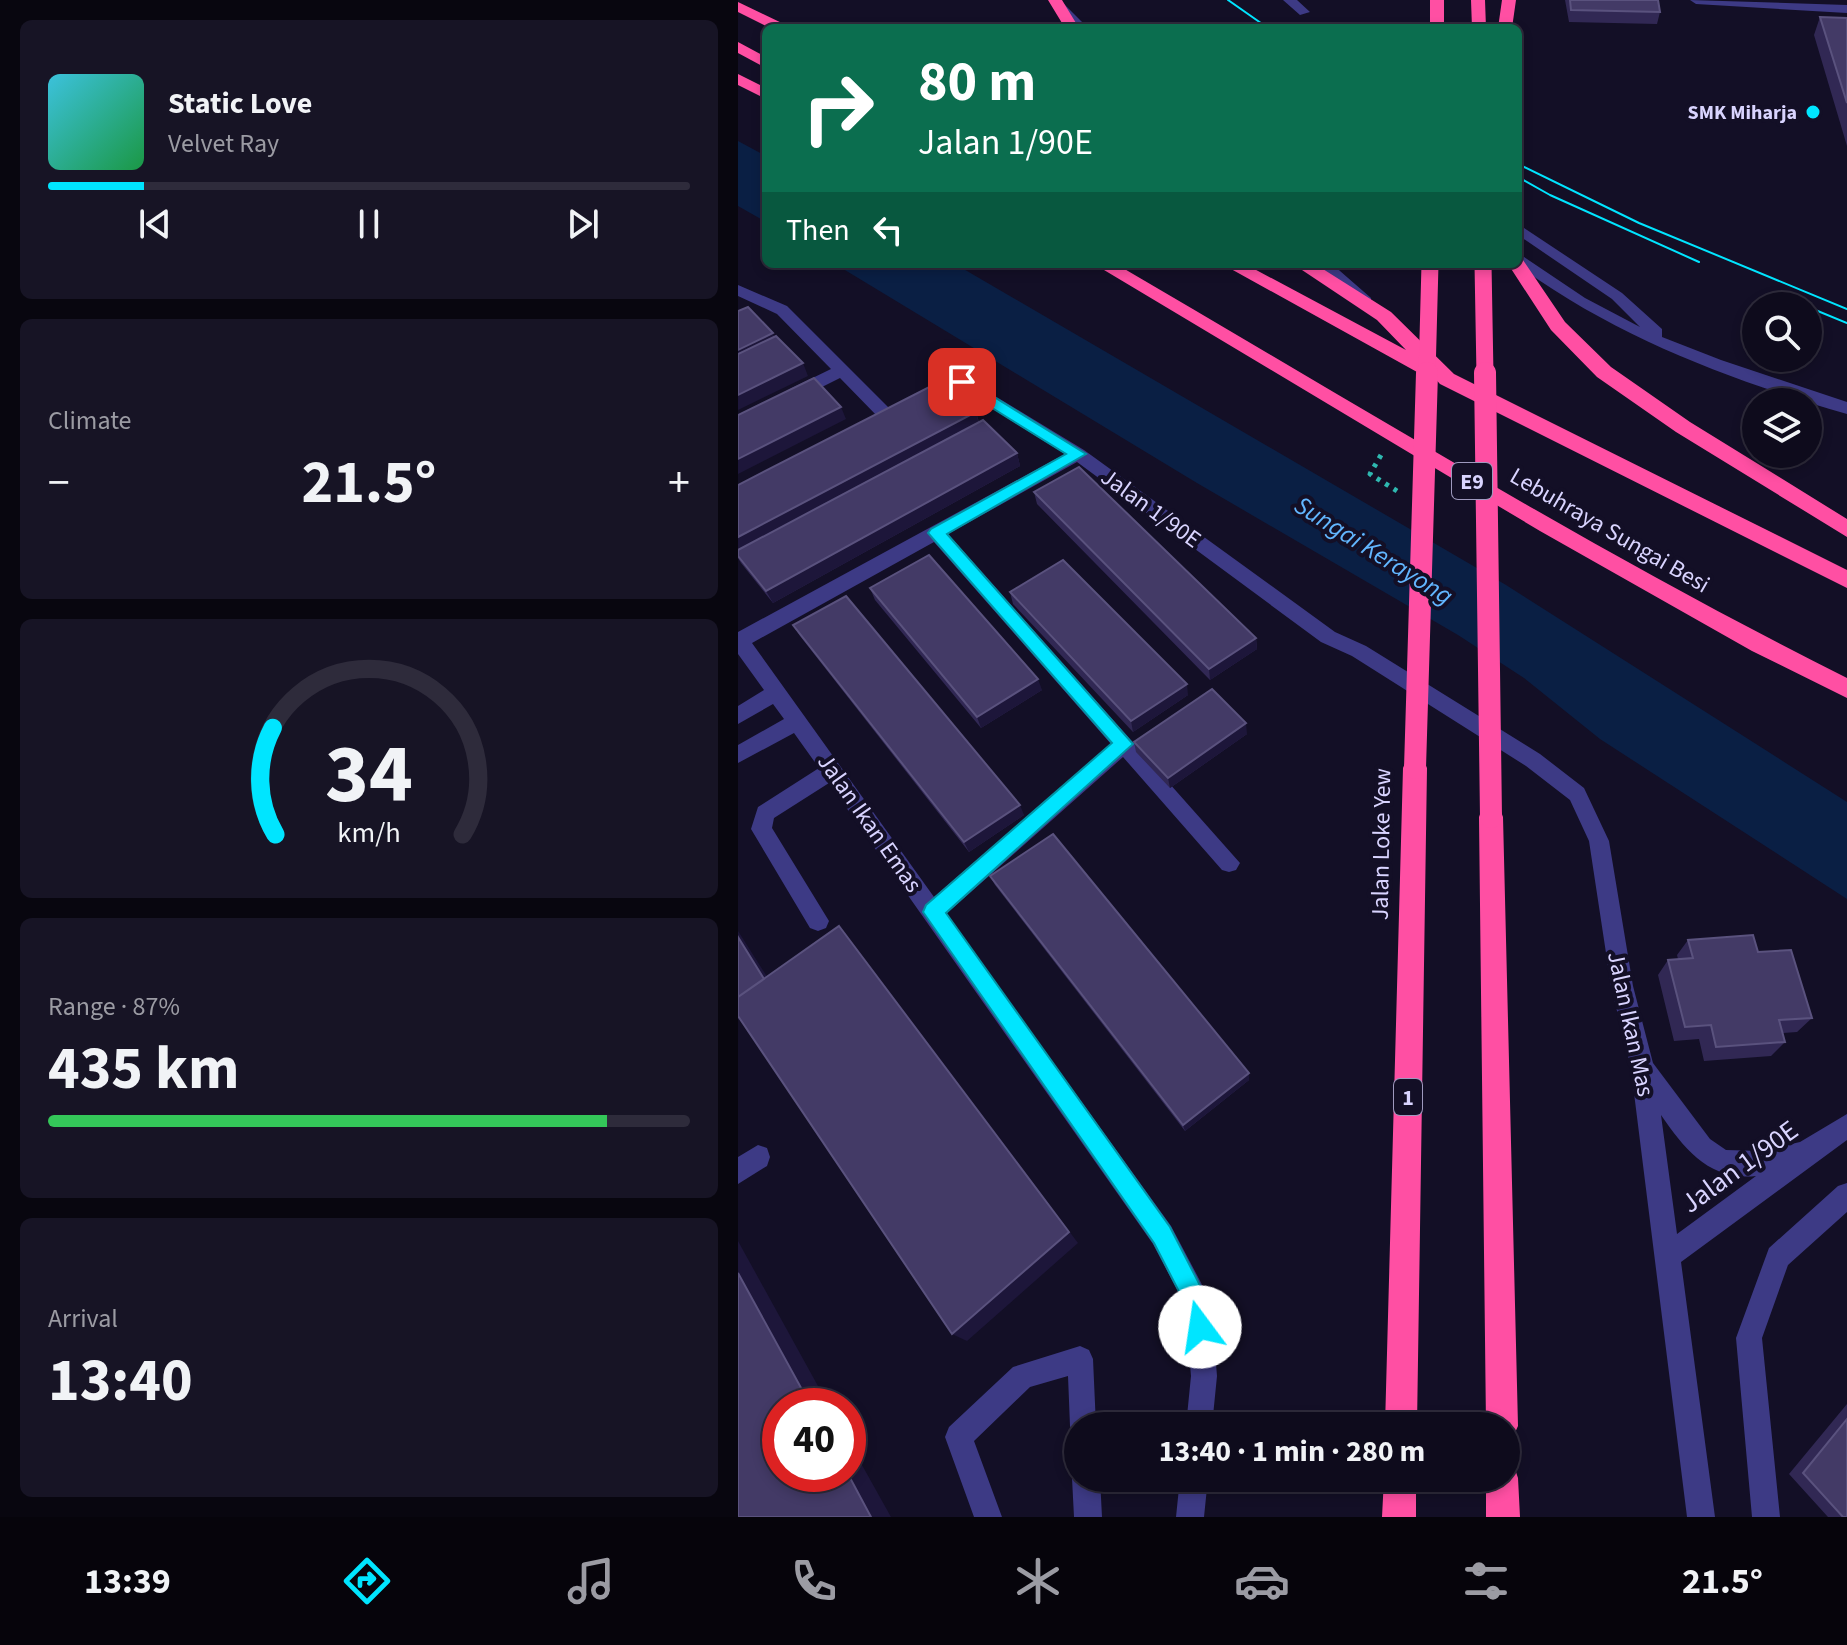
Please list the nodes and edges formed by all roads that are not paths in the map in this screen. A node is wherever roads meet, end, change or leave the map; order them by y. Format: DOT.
graph roads {
  1 [pos="1289,0"];
  2 [pos="1437,0"];
  3 [pos="1478,0"];
  4 [pos="1509,0"];
  5 [pos="1696,1"];
  6 [pos="1056,2"];
  7 [pos="738,6"];
  8 [pos="1847,9"];
  9 [pos="1304,12"];
  10 [pos="773,24"];
  11 [pos="1070,24"];
  12 [pos="1078,24"];
  13 [pos="1437,24"];
  14 [pos="1479,24"];
  15 [pos="1506,24"];
  16 [pos="738,47"];
  17 [pos="762,61"];
  18 [pos="738,79"];
  19 [pos="762,92"];
  20 [pos="1522,231"];
  21 [pos="1522,264"];
  22 [pos="1110,268"];
  23 [pos="1239,268"];
  24 [pos="1308,268"];
  25 [pos="1328,268"];
  26 [pos="1430,268"];
  27 [pos="1483,268"];
  28 [pos="1522,268"];
  29 [pos="738,290"];
  30 [pos="774,306"];
  31 [pos="1384,316"];
  32 [pos="750,317"];
  33 [pos="1667,344"];
  34 [pos="842,370"];
  35 [pos="1447,379"];
  36 [pos="777,402"];
  37 [pos="1847,408"];
  38 [pos="1078,454"];
  39 [pos="1847,529"];
  40 [pos="936,533"];
  41 [pos="1847,580"];
  42 [pos="739,640"];
  43 [pos="1359,651"];
  44 [pos="1847,689"];
  45 [pos="777,692"];
  46 [pos="738,716"];
  47 [pos="797,721"];
  48 [pos="1124,744"];
  49 [pos="738,755"];
  50 [pos="833,770"];
  51 [pos="1229,863"];
  52 [pos="933,912"];
  53 [pos="818,921"];
  54 [pos="1643,1069"];
  55 [pos="1847,1126"];
  56 [pos="1814,1147"];
  57 [pos="758,1157"];
  58 [pos="738,1172"];
  59 [pos="1844,1202"];
  60 [pos="1668,1256"];
  61 [pos="1082,1412"];
  62 [pos="1200,1412"];
  63 [pos="1401,1412"];
  64 [pos="1502,1412"];
  65 [pos="1087,1492"];
  66 [pos="1193,1492"];
  67 [pos="1400,1492"];
  68 [pos="1502,1492"];
  69 [pos="988,1517"];
  70 [pos="1088,1517"];
  71 [pos="1190,1517"];
  72 [pos="1399,1517"];
  73 [pos="1503,1517"];
  74 [pos="1701,1517"];
  75 [pos="1766,1517"];
  1 -- 9 [label="street"];
  2 -- 13 [label="highway"];
  3 -- 14 [label="highway"];
  4 -- 15 [label="highway"];
  5 -- 8 [label="street"];
  6 -- 11 [label="highway"];
  6 -- 12 [label="street"];
  7 -- 10 [label="highway"];
  16 -- 17 [label="highway"];
  18 -- 19 [label="highway"];
  20 -- 33 [label="street"];
  21 -- 33 [label="street"];
  22 -- 44 [label="highway, Lebuhraya Sungai Besi / E9"];
  23 -- 35 [label="highway"];
  24 -- 31 [label="highway"];
  25 -- 31 [label="street"];
  26 -- 63 [label="highway, Jalan Loke Yew / 1, bridge"];
  27 -- 64 [label="highway, bridge"];
  28 -- 39 [label="highway"];
  29 -- 30 [label="street"];
  30 -- 32 [label="street"];
  30 -- 34 [label="street"];
  31 -- 35 [label="highway"];
  33 -- 37 [label="street"];
  34 -- 36 [label="street"];
  34 -- 38 [label="street"];
  35 -- 41 [label="highway"];
  38 -- 40 [label="street, Jalan 1/90E"];
  38 -- 43 [label="street, Jalan 1/90E"];
  40 -- 42 [label="street, Jalan 1/90E"];
  40 -- 48 [label="street"];
  42 -- 45 [label="street, Jalan Ikan Emas"];
  43 -- 54 [label="street, Jalan Ikan Mas"];
  45 -- 46 [label="street"];
  45 -- 47 [label="street, Jalan Ikan Emas"];
  47 -- 49 [label="street"];
  47 -- 50 [label="street, Jalan Ikan Emas"];
  48 -- 51 [label="street"];
  48 -- 52 [label="street"];
  50 -- 52 [label="street, Jalan Ikan Emas"];
  50 -- 53 [label="street"];
  52 -- 62 [label="street, Jalan Ikan Emas"];
  54 -- 56 [label="street"];
  54 -- 60 [label="street, Jalan Ikan Mas"];
  55 -- 56 [label="street, Jalan 1/90E"];
  56 -- 60 [label="street, Jalan 1/90E"];
  57 -- 58 [label="street"];
  59 -- 75 [label="street"];
  60 -- 74 [label="street, Jalan Ikan Mas"];
  61 -- 69 [label="street"];
  65 -- 70 [label="street"];
  66 -- 71 [label="street"];
  67 -- 72 [label="highway"];
  68 -- 73 [label="highway"];
}
